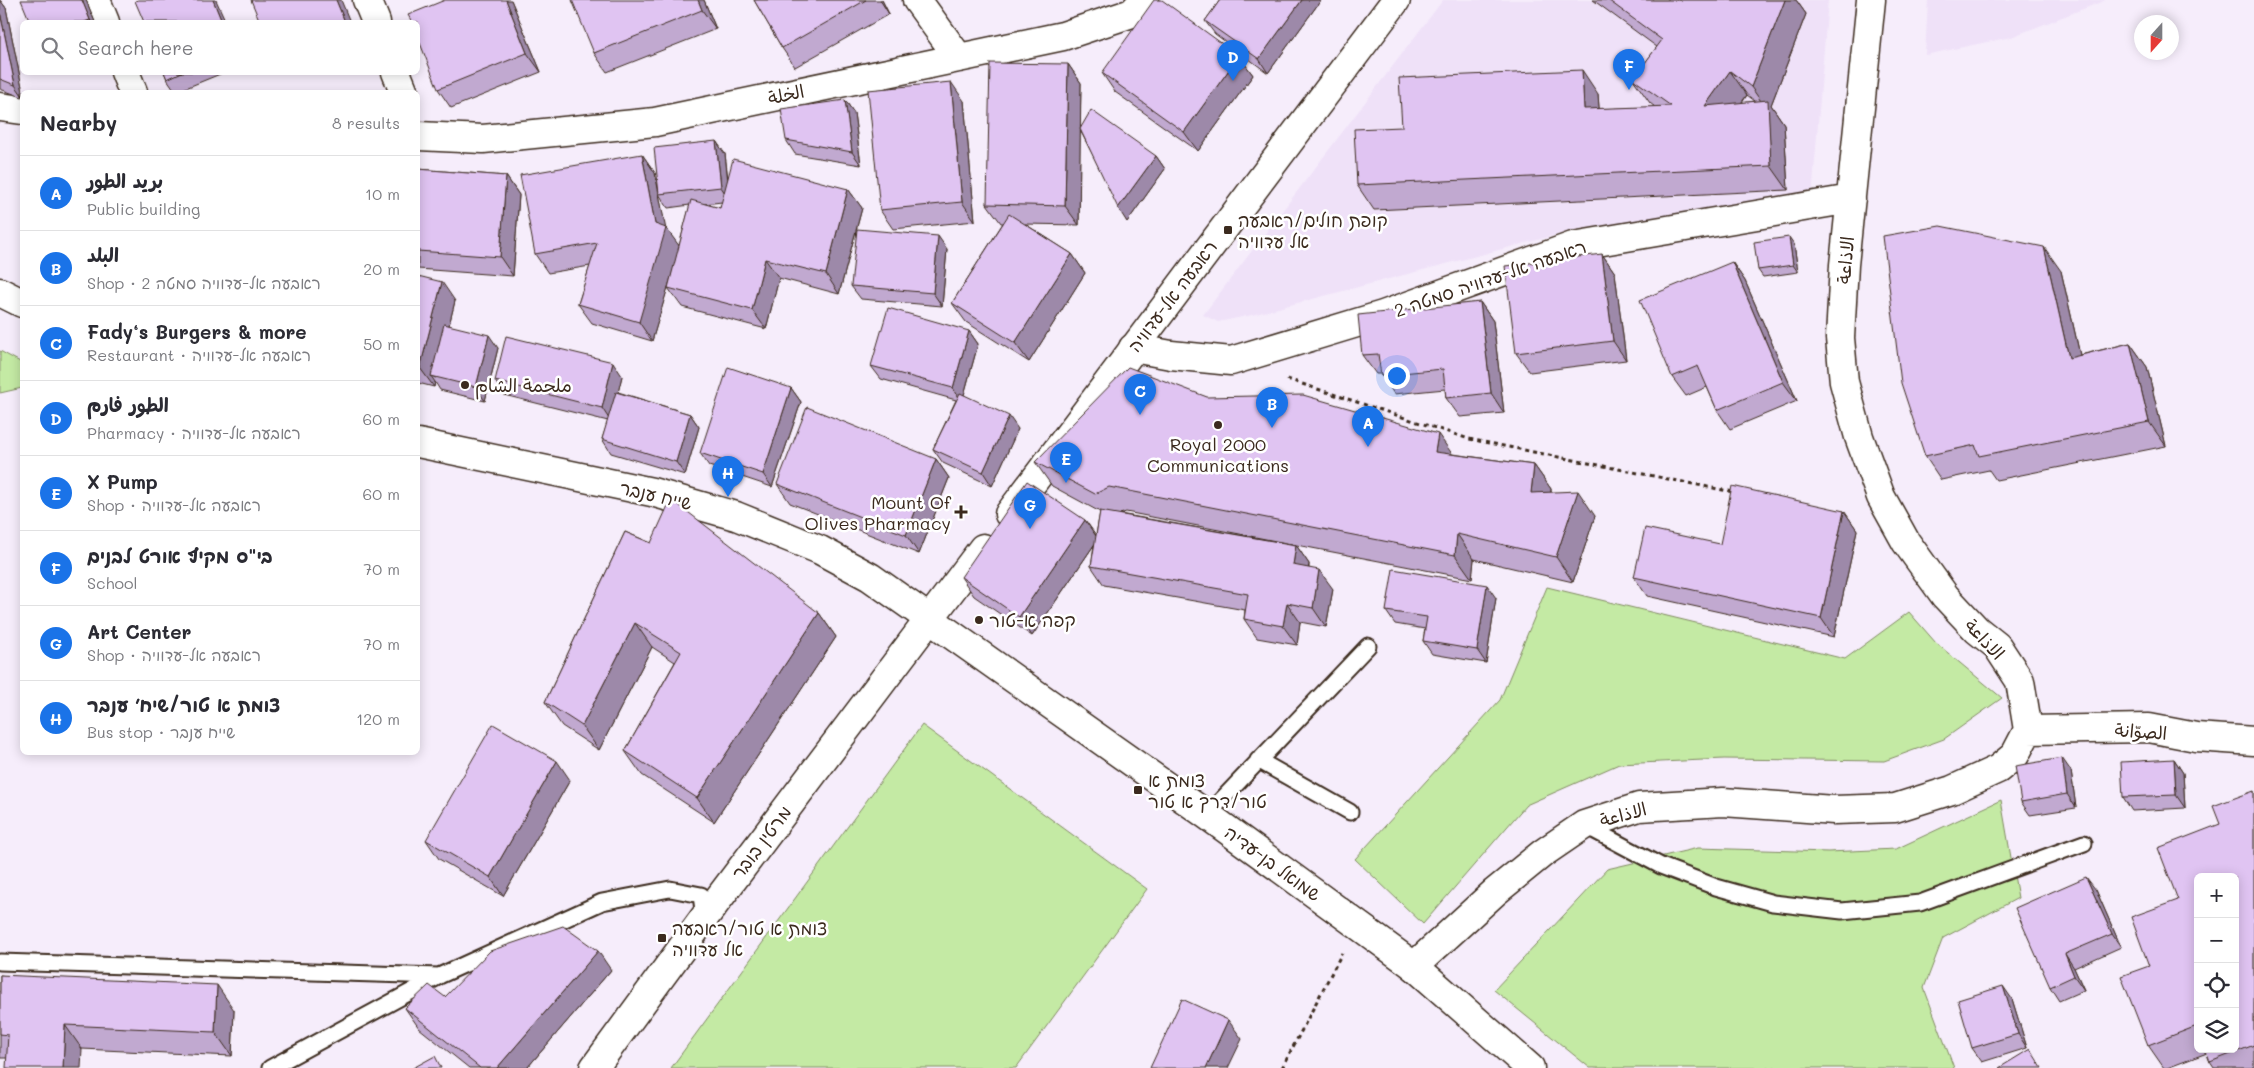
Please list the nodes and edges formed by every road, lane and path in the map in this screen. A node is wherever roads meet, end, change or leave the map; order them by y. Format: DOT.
graph roads {
  1 [pos="96,0"];
  2 [pos="367,0"];
  3 [pos="916,0"];
  4 [pos="1144,0"];
  5 [pos="1396,0"];
  6 [pos="1871,0"];
  7 [pos="104,20"];
  8 [pos="375,20"];
  9 [pos="959,58"];
  10 [pos="126,75"];
  11 [pos="397,75"];
  12 [pos="131,90"];
  13 [pos="403,90"];
  14 [pos="0,107"];
  15 [pos="20,110"];
  16 [pos="420,132"];
  17 [pos="1851,199"];
  18 [pos="0,292"];
  19 [pos="20,303"];
  20 [pos="1133,348"];
  21 [pos="1286,379"];
  22 [pos="420,443"];
  23 [pos="1738,493"];
  24 [pos="931,619"];
  25 [pos="1368,646"];
  26 [pos="2028,730"];
  27 [pos="2254,740"];
  28 [pos="1258,760"];
  29 [pos="1350,812"];
  30 [pos="1207,814"];
  31 [pos="1584,825"];
  32 [pos="2084,843"];
  33 [pos="704,918"];
  34 [pos="1357,924"];
  35 [pos="0,962"];
  36 [pos="1414,966"];
  37 [pos="439,976"];
  38 [pos="270,1068"];
  39 [pos="594,1068"];
  40 [pos="1282,1068"];
  41 [pos="1530,1068"];
  1 -- 7 [label="street"];
  2 -- 8 [label="street"];
  3 -- 9 [label="street"];
  4 -- 9 [label="street, الخلة"];
  5 -- 20 [label="street, ראבעה אל-עדוויה"];
  6 -- 17 [label="street, الاذاعة"];
  9 -- 16 [label="street, الخلة"];
  10 -- 12 [label="street"];
  11 -- 13 [label="street"];
  14 -- 15 [label="street"];
  17 -- 20 [label="street, ראבעה אל-עדוויה סמטה 2"];
  17 -- 26 [label="street, الاذاعة"];
  18 -- 19 [label="street"];
  20 -- 24 [label="street, ראבעה אל-עדוויה"];
  21 -- 23 [label="path"];
  22 -- 24 [label="street, שייח ענבר"];
  24 -- 30 [label="street, שמואל בן-עדיה"];
  24 -- 33 [label="street, מרטין בובר"];
  25 -- 28 [label="lane"];
  26 -- 27 [label="street, الصوّانة"];
  26 -- 31 [label="street, الاذاعة"];
  28 -- 29 [label="lane"];
  28 -- 30 [label="lane"];
  30 -- 34 [label="street, שמואל בן-עדיה"];
  31 -- 32 [label="lane"];
  31 -- 36 [label="street, الاذاعة"];
  33 -- 37 [label="lane"];
  33 -- 39 [label="street, מרטין בובר"];
  34 -- 36 [label="street, שמואל בן-עדיה"];
  34 -- 40 [label="path"];
  35 -- 37 [label="lane"];
  36 -- 41 [label="street, שמואל בן-עדיה"];
  37 -- 38 [label="lane"];
}
